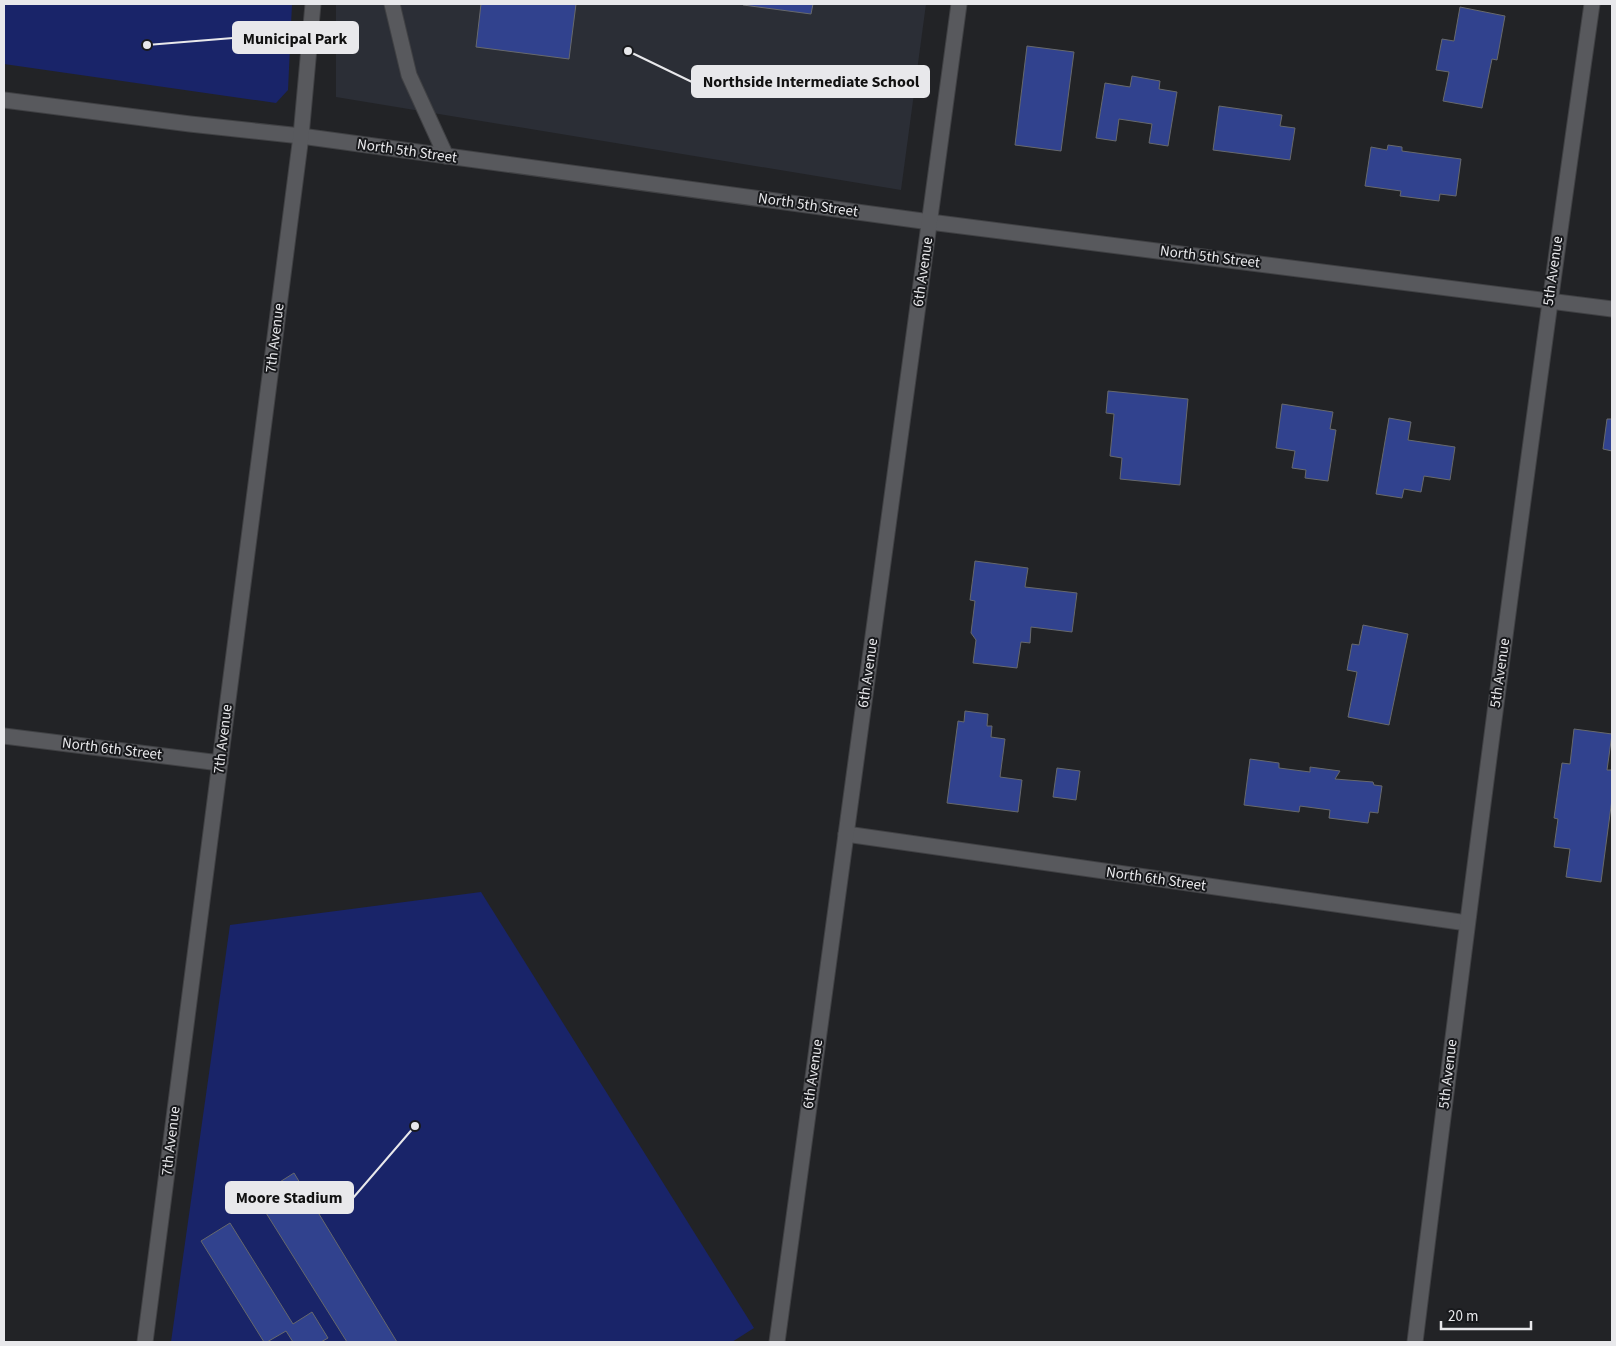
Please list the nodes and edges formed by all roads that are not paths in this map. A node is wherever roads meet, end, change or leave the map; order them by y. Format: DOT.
graph roads {
  1 [pos="313,4"];
  2 [pos="392,4"];
  3 [pos="959,4"];
  4 [pos="1592,4"];
  5 [pos="4,100"];
  6 [pos="300,136"];
  7 [pos="446,156"];
  8 [pos="930,222"];
  9 [pos="1549,301"];
  10 [pos="1612,309"];
  11 [pos="4,736"];
  12 [pos="220,763"];
  13 [pos="846,834"];
  14 [pos="1467,923"];
  15 [pos="145,1342"];
  16 [pos="777,1342"];
  17 [pos="1415,1342"];
  1 -- 6 [label="street, 7th Avenue"];
  2 -- 7 [label="street"];
  3 -- 8 [label="street, 6th Avenue"];
  4 -- 9 [label="street, 5th Avenue"];
  5 -- 6 [label="street, North 5th Street"];
  6 -- 7 [label="street, North 5th Street"];
  6 -- 12 [label="street, 7th Avenue"];
  7 -- 8 [label="street, North 5th Street"];
  8 -- 9 [label="street, North 5th Street"];
  8 -- 13 [label="street, 6th Avenue"];
  9 -- 10 [label="street, North 5th Street"];
  9 -- 14 [label="street, 5th Avenue"];
  11 -- 12 [label="street, North 6th Street"];
  12 -- 15 [label="street, 7th Avenue"];
  13 -- 14 [label="street, North 6th Street"];
  13 -- 16 [label="street, 6th Avenue"];
  14 -- 17 [label="street, 5th Avenue"];
}
